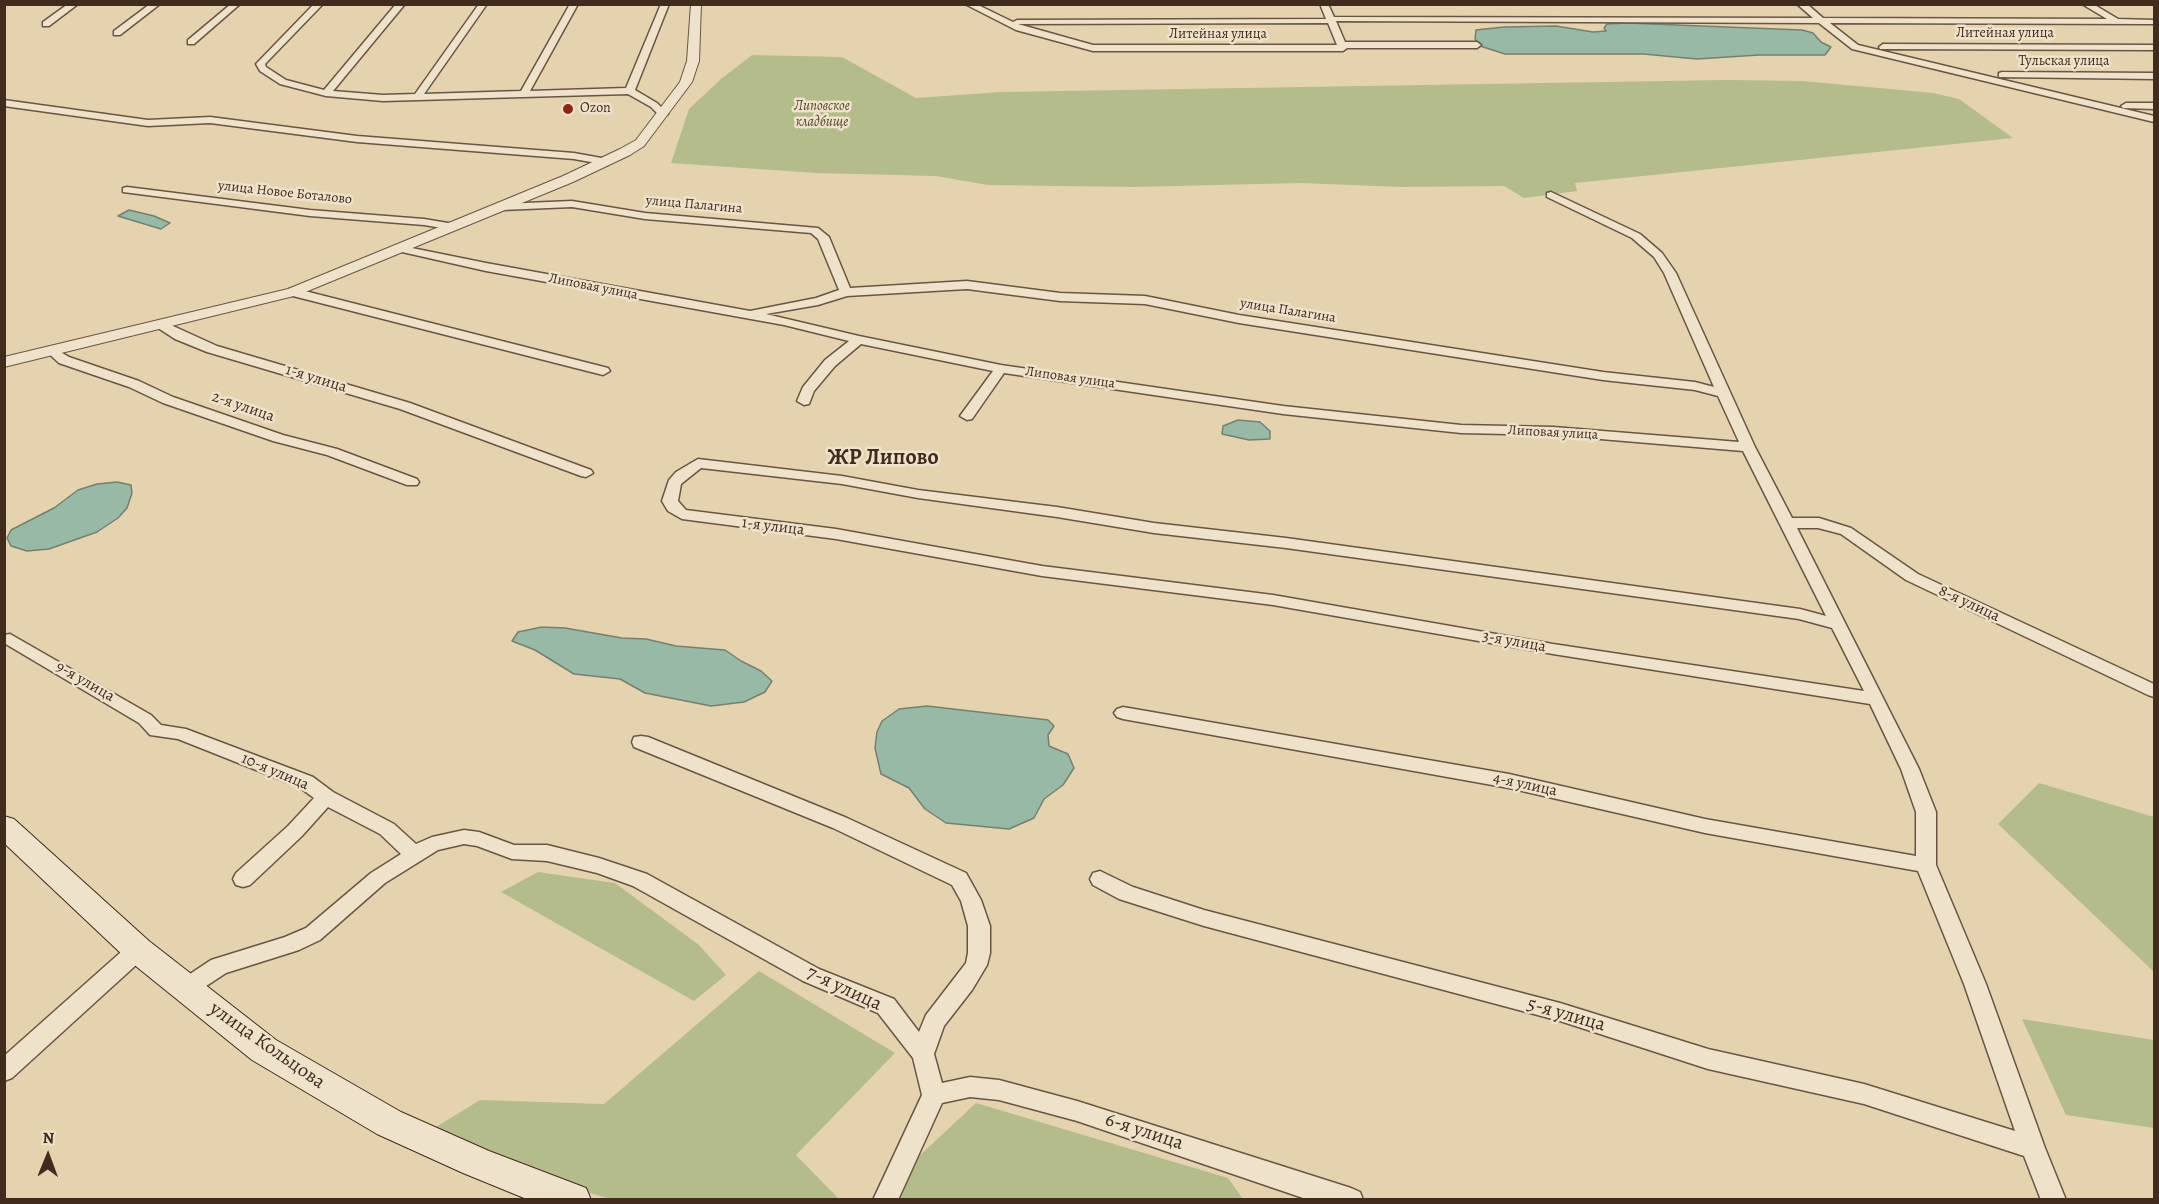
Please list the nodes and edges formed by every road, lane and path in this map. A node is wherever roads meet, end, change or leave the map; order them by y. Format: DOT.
graph roads {
  1 [pos="74,4"];
  2 [pos="156,4"];
  3 [pos="236,4"];
  4 [pos="319,4"];
  5 [pos="401,4"];
  6 [pos="483,4"];
  7 [pos="574,4"];
  8 [pos="665,4"];
  9 [pos="696,4"];
  10 [pos="969,4"];
  11 [pos="1324,4"];
  12 [pos="1801,4"];
  13 [pos="2086,4"];
  14 [pos="1331,20"];
  15 [pos="1822,20"];
  16 [pos="1007,22"];
  17 [pos="2117,22"];
  18 [pos="2154,22"];
  19 [pos="46,24"];
  20 [pos="117,33"];
  21 [pos="191,42"];
  22 [pos="1477,45"];
  23 [pos="1342,47"];
  24 [pos="1855,47"];
  25 [pos="2154,48"];
  26 [pos="1974,75"];
  27 [pos="2154,76"];
  28 [pos="630,91"];
  29 [pos="326,93"];
  30 [pos="524,94"];
  31 [pos="417,98"];
  32 [pos="4,103"];
  33 [pos="2098,106"];
  34 [pos="2154,106"];
  35 [pos="662,108"];
  36 [pos="2154,119"];
  37 [pos="607,162"];
  38 [pos="127,190"];
  39 [pos="1551,195"];
  40 [pos="502,207"];
  41 [pos="447,226"];
  42 [pos="402,249"];
  43 [pos="293,292"];
  44 [pos="846,292"];
  45 [pos="737,314"];
  46 [pos="162,325"];
  47 [pos="859,340"];
  48 [pos="58,355"];
  49 [pos="4,362"];
  50 [pos="1001,369"];
  51 [pos="603,370"];
  52 [pos="1724,393"];
  53 [pos="804,401"];
  54 [pos="967,416"];
  55 [pos="1748,447"];
  56 [pos="586,473"];
  57 [pos="412,482"];
  58 [pos="1785,523"];
  59 [pos="1152,584"];
  60 [pos="1837,624"];
  61 [pos="10,639"];
  62 [pos="2154,691"];
  63 [pos="1877,699"];
  64 [pos="1123,713"];
  65 [pos="156,730"];
  66 [pos="641,742"];
  67 [pos="326,797"];
  68 [pos="4,826"];
  69 [pos="415,855"];
  70 [pos="1926,865"];
  71 [pos="243,879"];
  72 [pos="1100,879"];
  73 [pos="138,950"];
  74 [pos="186,988"];
  75 [pos="923,1054"];
  76 [pos="4,1071"];
  77 [pos="934,1095"];
  78 [pos="2033,1148"];
  79 [pos="573,1200"];
  80 [pos="885,1200"];
  81 [pos="1351,1200"];
  82 [pos="2054,1200"];
  1 -- 19 [label="street"];
  2 -- 20 [label="street"];
  3 -- 21 [label="street"];
  4 -- 29 [label="street"];
  5 -- 29 [label="street"];
  6 -- 31 [label="street"];
  7 -- 30 [label="street"];
  8 -- 28 [label="street"];
  9 -- 35 [label="street"];
  10 -- 16 [label="street, Литейная улица"];
  11 -- 14 [label="street"];
  12 -- 15 [label="street"];
  13 -- 17 [label="street"];
  14 -- 15 [label="street"];
  14 -- 16 [label="street"];
  14 -- 23 [label="street"];
  15 -- 17 [label="street"];
  15 -- 24 [label="street"];
  16 -- 23 [label="street, Литейная улица"];
  17 -- 18 [label="street"];
  22 -- 23 [label="street, Литейная улица"];
  24 -- 25 [label="street, Литейная улица"];
  24 -- 26 [label="street"];
  26 -- 27 [label="street, Тульская улица"];
  26 -- 33 [label="street"];
  28 -- 30 [label="street"];
  28 -- 35 [label="street"];
  29 -- 31 [label="street"];
  30 -- 31 [label="street"];
  32 -- 37 [label="street"];
  33 -- 34 [label="street"];
  33 -- 36 [label="street"];
  35 -- 37 [label="street"];
  37 -- 40 [label="street"];
  38 -- 41 [label="street, улица Новое Боталово"];
  39 -- 52 [label="street"];
  40 -- 41 [label="street"];
  40 -- 44 [label="street, улица Палагина"];
  41 -- 42 [label="street"];
  42 -- 43 [label="street"];
  42 -- 45 [label="street, Липовая улица"];
  43 -- 46 [label="street"];
  43 -- 51 [label="street"];
  44 -- 45 [label="street, улица Палагина"];
  44 -- 52 [label="street, улица Палагина"];
  45 -- 47 [label="street, Липовая улица"];
  46 -- 48 [label="street"];
  46 -- 56 [label="street, 1-я улица"];
  47 -- 50 [label="street, Липовая улица"];
  47 -- 53 [label="street"];
  48 -- 49 [label="street"];
  48 -- 57 [label="street, 2-я улица"];
  50 -- 54 [label="street"];
  50 -- 55 [label="street, Липовая улица"];
  52 -- 55 [label="street"];
  55 -- 58 [label="street"];
  58 -- 60 [label="street"];
  58 -- 62 [label="street, 8-я улица"];
  59 -- 60 [label="street, 1-я улица"];
  59 -- 63 [label="street, 3-я улица"];
  60 -- 63 [label="street"];
  61 -- 65 [label="street, 9-я улица"];
  63 -- 70 [label="street"];
  64 -- 70 [label="street, 4-я улица"];
  65 -- 67 [label="street, 10-я улица"];
  66 -- 75 [label="street"];
  67 -- 69 [label="street, 10-я улица"];
  67 -- 71 [label="street"];
  68 -- 73 [label="main road, улица Кольцова"];
  69 -- 74 [label="street, 7-я улица"];
  69 -- 75 [label="street, 7-я улица"];
  70 -- 78 [label="street"];
  72 -- 78 [label="street, 5-я улица"];
  73 -- 74 [label="main road, улица Кольцова"];
  73 -- 76 [label="street"];
  74 -- 79 [label="main road, улица Кольцова"];
  75 -- 77 [label="street"];
  77 -- 80 [label="street"];
  77 -- 81 [label="street, 6-я улица"];
  78 -- 82 [label="street"];
}
